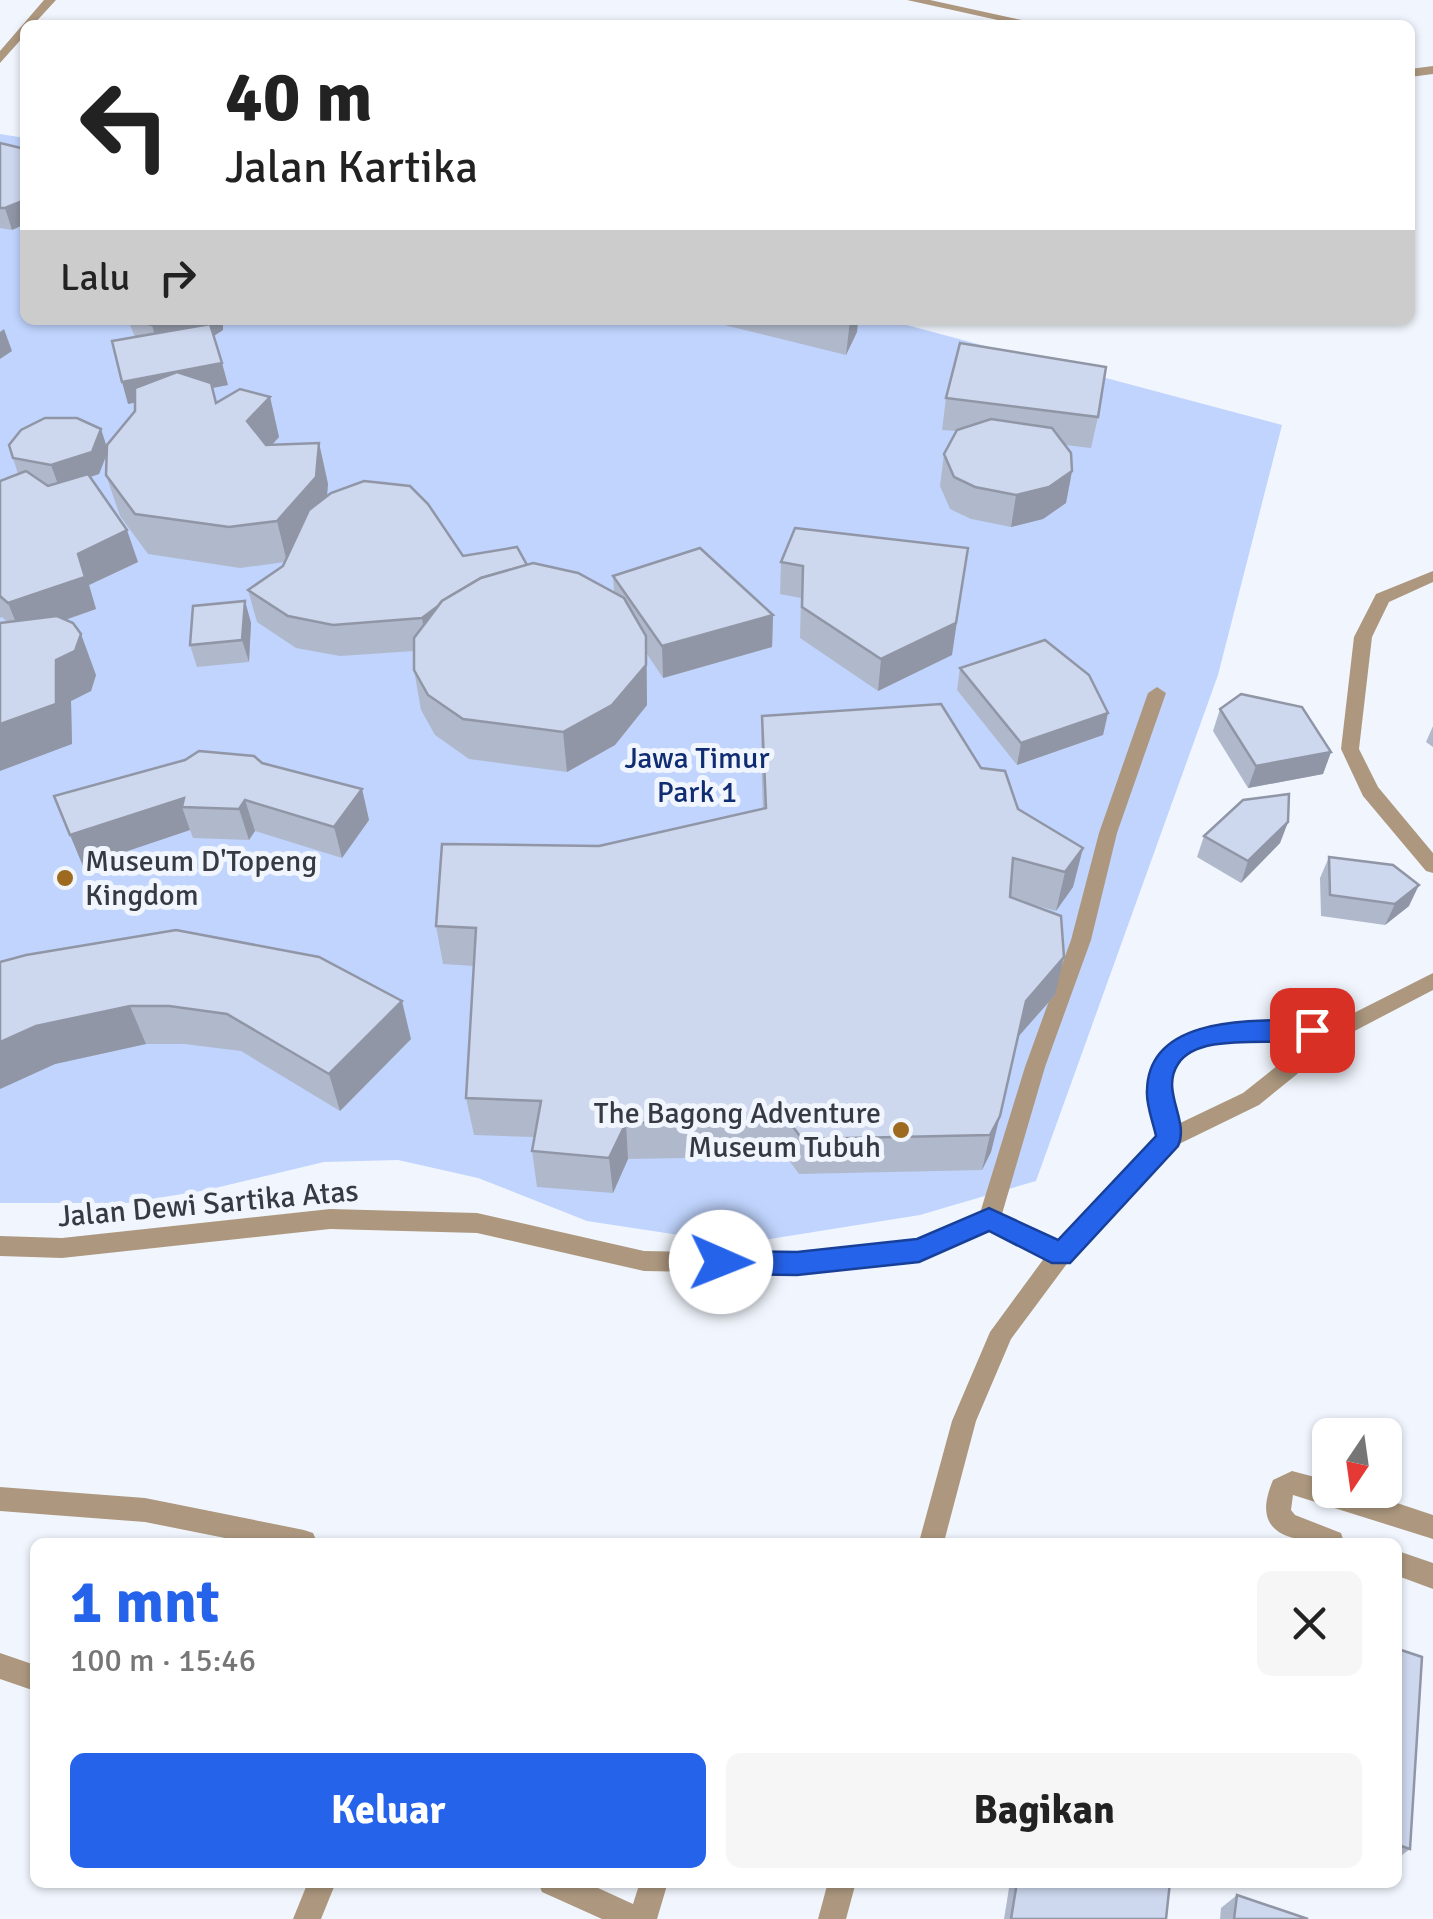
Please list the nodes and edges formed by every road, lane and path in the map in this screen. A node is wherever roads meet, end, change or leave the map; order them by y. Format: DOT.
graph roads {
  1 [pos="50,0"];
  2 [pos="913,0"];
  3 [pos="32,20"];
  4 [pos="1013,20"];
  5 [pos="20,34"];
  6 [pos="0,59"];
  7 [pos="1433,576"];
  8 [pos="1157,693"];
  9 [pos="1433,866"];
  10 [pos="1433,981"];
  11 [pos="1336,1031"];
  12 [pos="1169,1139"];
  13 [pos="989,1219"];
  14 [pos="0,1246"];
  15 [pos="1061,1254"];
  16 [pos="0,1498"];
  17 [pos="1433,1528"];
  18 [pos="284,1538"];
  19 [pos="933,1538"];
  20 [pos="1322,1538"];
  21 [pos="1402,1565"];
  22 [pos="1433,1576"];
  23 [pos="0,1666"];
  24 [pos="30,1676"];
  25 [pos="320,1888"];
  26 [pos="565,1888"];
  27 [pos="652,1888"];
  28 [pos="840,1888"];
  29 [pos="307,1919"];
  30 [pos="634,1919"];
  31 [pos="643,1919"];
  32 [pos="832,1919"];
  1 -- 3 [label="street"];
  2 -- 4 [label="street"];
  5 -- 6 [label="street"];
  7 -- 9 [label="street"];
  8 -- 13 [label="street"];
  10 -- 11 [label="street"];
  11 -- 12 [label="street"];
  11 -- 12 [label="street"];
  12 -- 15 [label="street"];
  13 -- 14 [label="street, Jalan Dewi Sartika Atas"];
  13 -- 15 [label="street"];
  15 -- 19 [label="street"];
  16 -- 18 [label="street"];
  17 -- 20 [label="street"];
  21 -- 22 [label="street"];
  23 -- 24 [label="street"];
  25 -- 29 [label="street"];
  26 -- 30 [label="street"];
  27 -- 31 [label="street"];
  28 -- 32 [label="street"];
}
